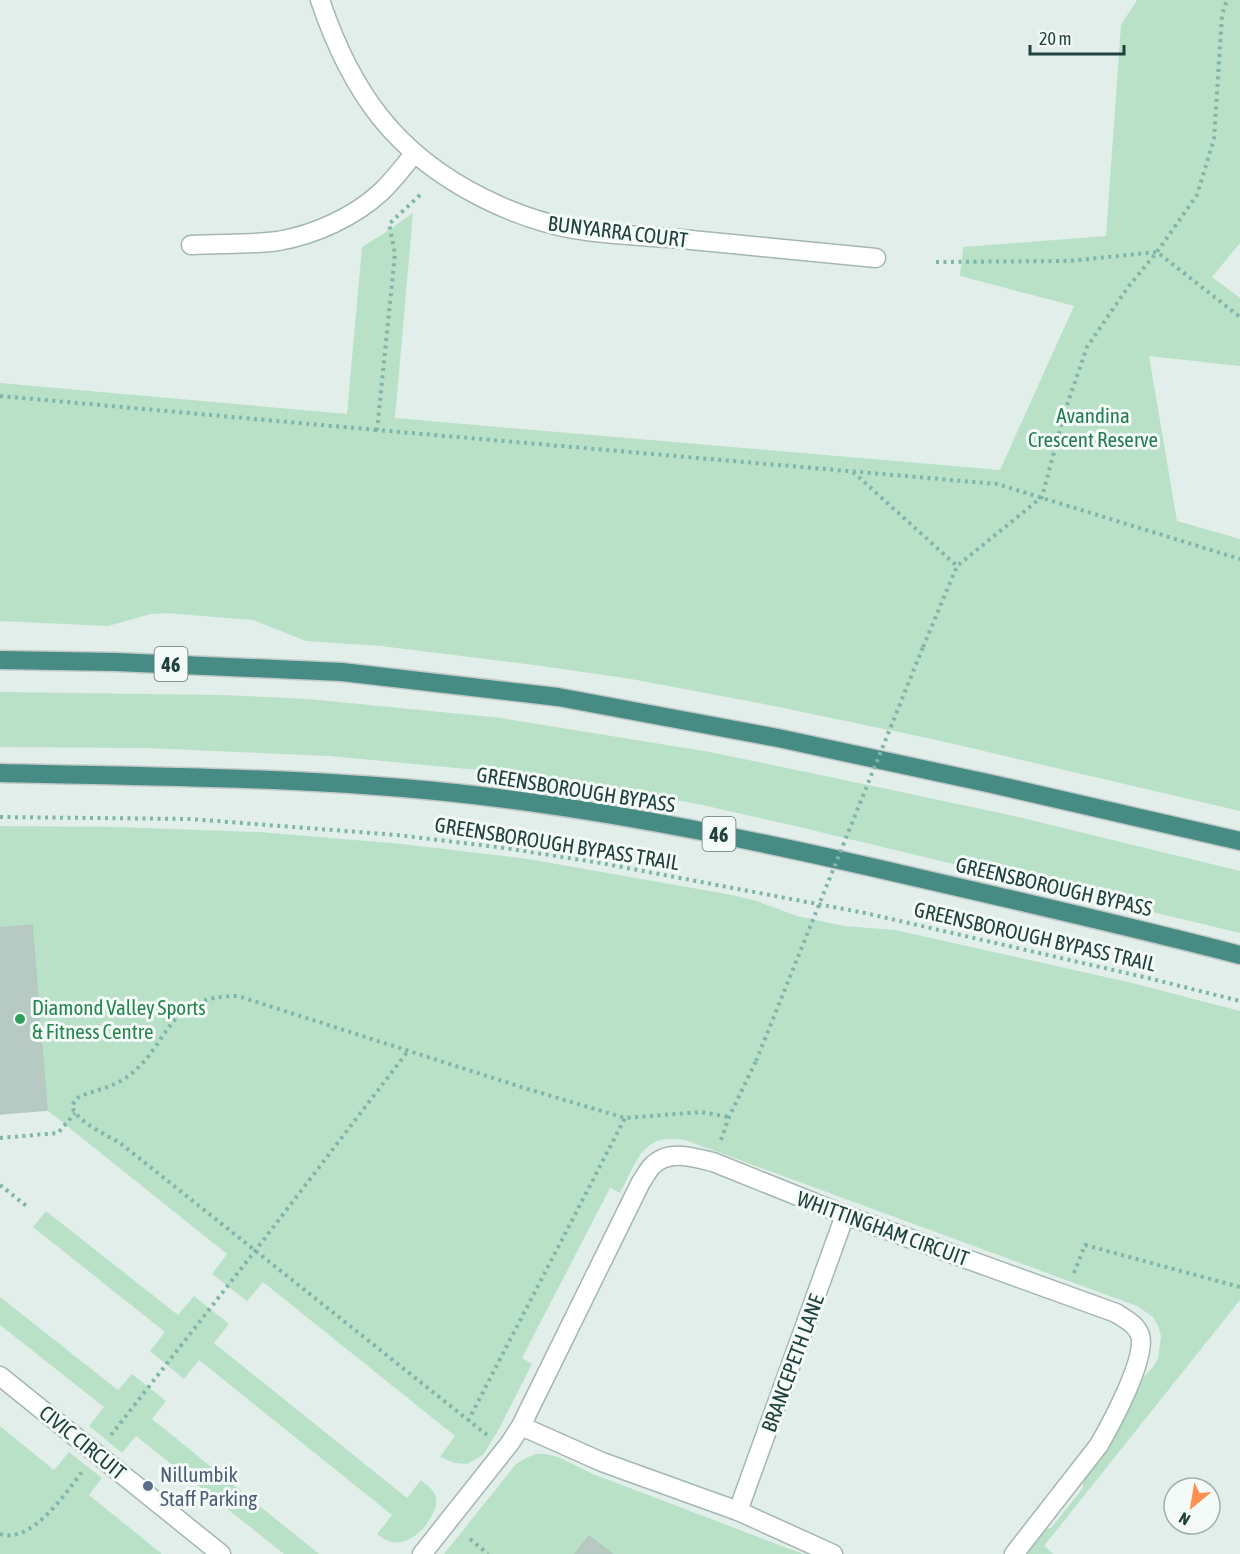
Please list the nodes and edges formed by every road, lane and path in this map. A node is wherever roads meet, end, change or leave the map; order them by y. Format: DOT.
graph roads {
  1 [pos="320,0"];
  2 [pos="1227,0"];
  3 [pos="414,154"];
  4 [pos="420,195"];
  5 [pos="190,244"];
  6 [pos="1157,252"];
  7 [pos="876,258"];
  8 [pos="936,262"];
  9 [pos="1240,317"];
  10 [pos="0,396"];
  11 [pos="377,430"];
  12 [pos="852,471"];
  13 [pos="1042,497"];
  14 [pos="1240,558"];
  15 [pos="957,566"];
  16 [pos="0,660"];
  17 [pos="0,773"];
  18 [pos="0,817"];
  19 [pos="1240,841"];
  20 [pos="1240,956"];
  21 [pos="1240,1002"];
  22 [pos="408,1051"];
  23 [pos="75,1113"];
  24 [pos="729,1117"];
  25 [pos="625,1118"];
  26 [pos="0,1138"];
  27 [pos="712,1162"];
  28 [pos="0,1185"];
  29 [pos="29,1208"];
  30 [pos="845,1215"];
  31 [pos="255,1251"];
  32 [pos="1240,1287"];
  33 [pos="1065,1295"];
  34 [pos="0,1376"];
  35 [pos="468,1421"];
  36 [pos="521,1426"];
  37 [pos="505,1450"];
  38 [pos="96,1454"];
  39 [pos="738,1511"];
  40 [pos="0,1534"];
  41 [pos="470,1539"];
  42 [pos="222,1554"];
  43 [pos="422,1554"];
  44 [pos="488,1554"];
  45 [pos="833,1554"];
  46 [pos="1014,1554"];
  1 -- 3 [label="street, BUNYARRA COURT"];
  2 -- 6 [label="path"];
  3 -- 5 [label="street"];
  3 -- 7 [label="street, BUNYARRA COURT"];
  4 -- 11 [label="path"];
  6 -- 8 [label="path"];
  6 -- 9 [label="path"];
  6 -- 13 [label="path"];
  10 -- 11 [label="path"];
  11 -- 12 [label="path"];
  12 -- 13 [label="path"];
  12 -- 15 [label="path"];
  13 -- 14 [label="path"];
  13 -- 15 [label="path"];
  15 -- 24 [label="path, bridge"];
  16 -- 19 [label="highway, 46"];
  17 -- 20 [label="highway, GREENSBOROUGH BYPASS / 46"];
  18 -- 21 [label="path, GREENSBOROUGH BYPASS TRAIL"];
  22 -- 23 [label="path"];
  22 -- 25 [label="path"];
  22 -- 31 [label="path"];
  23 -- 26 [label="path"];
  23 -- 31 [label="path"];
  24 -- 25 [label="path"];
  24 -- 27 [label="path"];
  25 -- 35 [label="path"];
  27 -- 30 [label="street, WHITTINGHAM CIRCUIT"];
  27 -- 36 [label="street, WHITTINGHAM CIRCUIT"];
  28 -- 29 [label="path"];
  30 -- 33 [label="street, WHITTINGHAM CIRCUIT"];
  30 -- 39 [label="street, BRANCEPETH LANE"];
  31 -- 35 [label="path"];
  31 -- 38 [label="path"];
  32 -- 33 [label="path"];
  33 -- 46 [label="street, WHITTINGHAM CIRCUIT"];
  34 -- 38 [label="street, CIVIC CIRCUIT"];
  35 -- 37 [label="path"];
  36 -- 37 [label="street, WHITTINGHAM CIRCUIT"];
  36 -- 39 [label="street"];
  37 -- 43 [label="street, WHITTINGHAM CIRCUIT"];
  38 -- 40 [label="path"];
  38 -- 42 [label="street, CIVIC CIRCUIT"];
  39 -- 45 [label="street"];
  41 -- 44 [label="path"];
}
